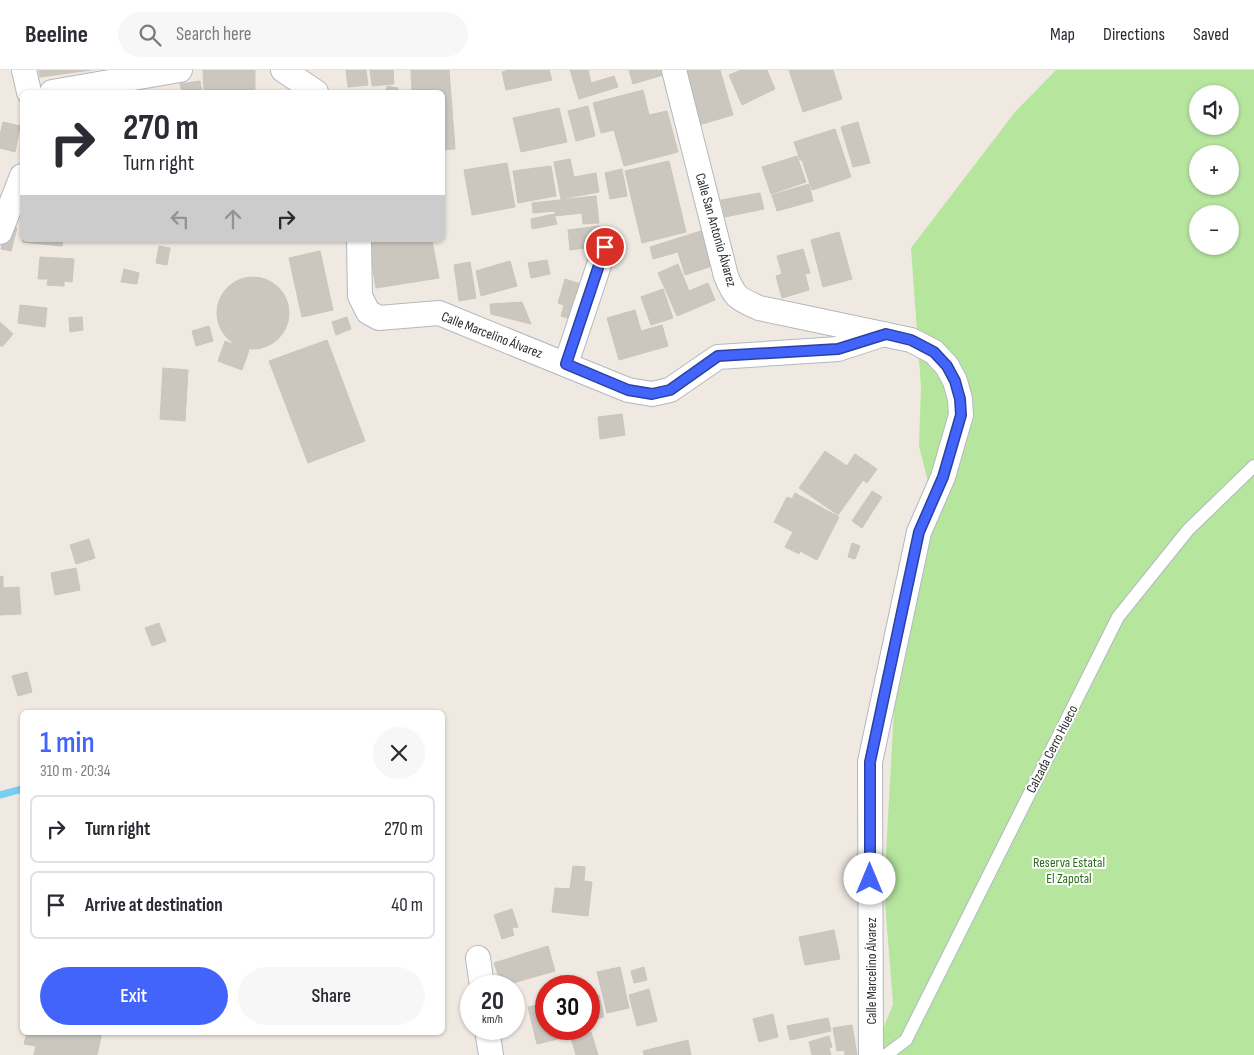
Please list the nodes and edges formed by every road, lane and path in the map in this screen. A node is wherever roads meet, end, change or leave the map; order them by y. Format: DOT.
graph roads {
  1 [pos="24,70"];
  2 [pos="180,70"];
  3 [pos="283,70"];
  4 [pos="674,70"];
  5 [pos="29,90"];
  6 [pos="64,90"];
  7 [pos="313,90"];
  8 [pos="20,181"];
  9 [pos="0,232"];
  10 [pos="359,242"];
  11 [pos="605,247"];
  12 [pos="886,334"];
  13 [pos="566,364"];
  14 [pos="1254,466"];
  15 [pos="478,958"];
  16 [pos="480,975"];
  17 [pos="489,1040"];
  18 [pos="491,1055"];
  19 [pos="871,1055"];
  20 [pos="886,1055"];
  1 -- 5 [label="street"];
  2 -- 6 [label="street"];
  3 -- 7 [label="street"];
  4 -- 12 [label="street, Calle San Antonio Álvarez"];
  8 -- 9 [label="street"];
  10 -- 13 [label="street, Calle Marcelino Álvarez"];
  11 -- 13 [label="street"];
  12 -- 13 [label="street, Calle Marcelino Álvarez"];
  12 -- 19 [label="street, Calle Marcelino Álvarez"];
  14 -- 20 [label="lane, Calzada Cerro Hueco"];
  15 -- 16 [label="street"];
  17 -- 18 [label="street"];
}
